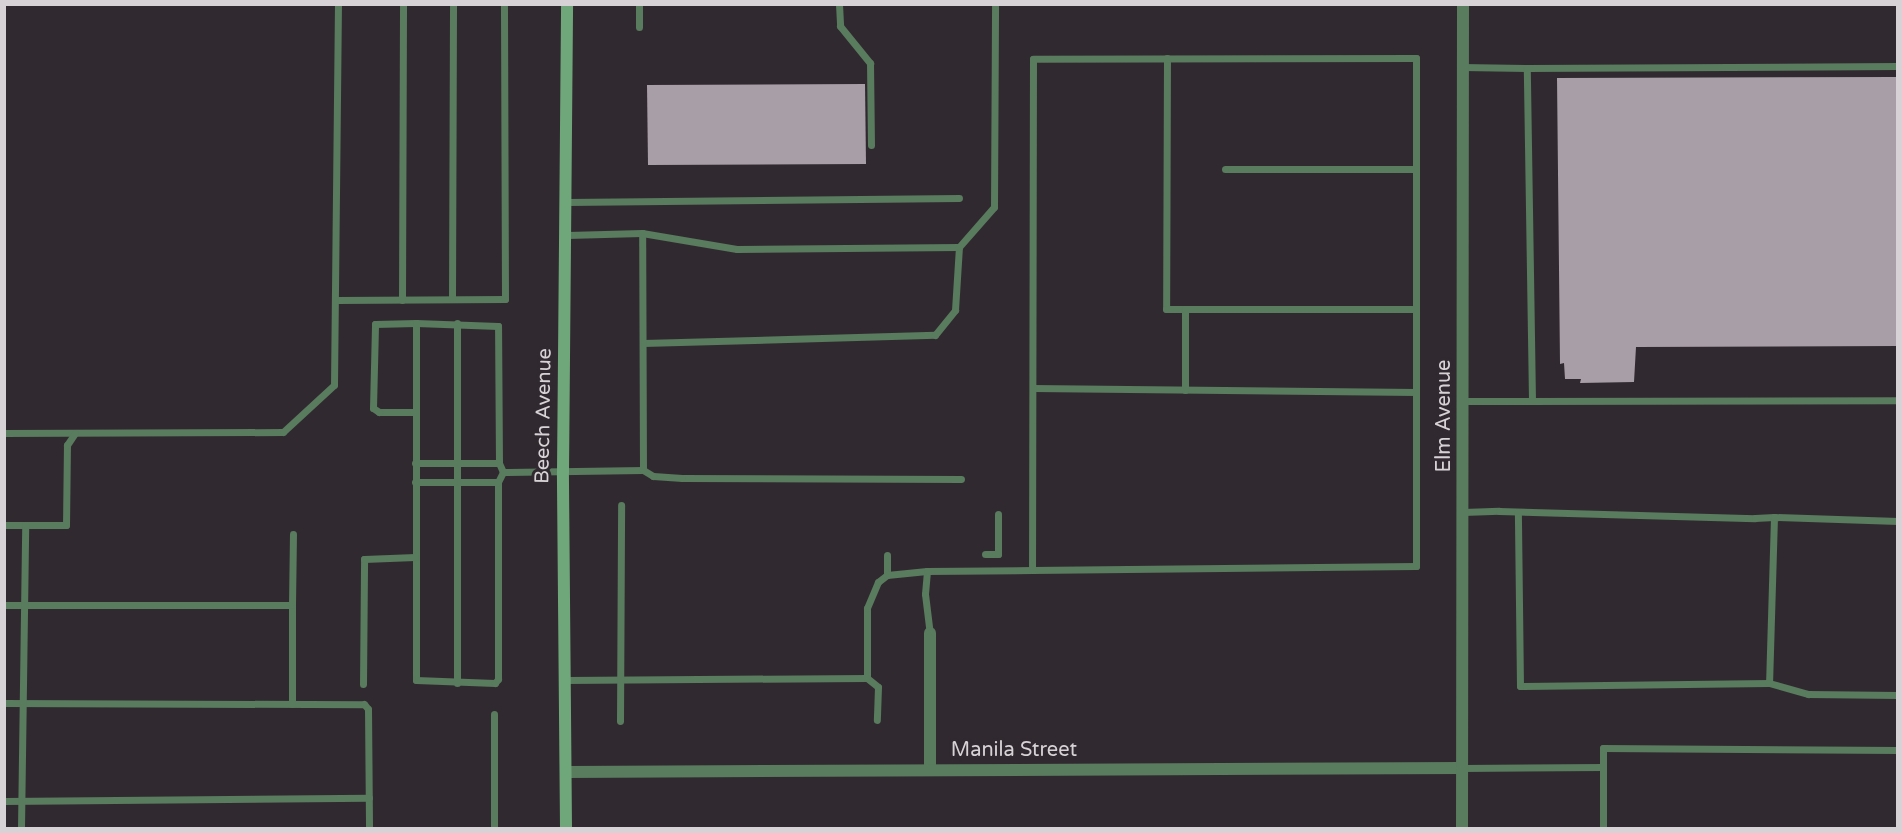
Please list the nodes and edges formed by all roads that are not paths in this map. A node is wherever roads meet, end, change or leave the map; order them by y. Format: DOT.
graph roads {
  1 [pos="338,4"];
  2 [pos="403,4"];
  3 [pos="453,4"];
  4 [pos="504,4"];
  5 [pos="567,4"];
  6 [pos="639,4"];
  7 [pos="839,4"];
  8 [pos="995,4"];
  9 [pos="1463,4"];
  10 [pos="639,27"];
  11 [pos="1167,58"];
  12 [pos="1898,66"];
  13 [pos="1462,67"];
  14 [pos="1527,68"];
  15 [pos="871,145"];
  16 [pos="1416,168"];
  17 [pos="1225,169"];
  18 [pos="959,198"];
  19 [pos="567,202"];
  20 [pos="642,233"];
  21 [pos="567,235"];
  22 [pos="959,247"];
  23 [pos="337,300"];
  24 [pos="402,300"];
  25 [pos="452,300"];
  26 [pos="1185,309"];
  27 [pos="1416,309"];
  28 [pos="416,323"];
  29 [pos="457,323"];
  30 [pos="643,343"];
  31 [pos="1033,388"];
  32 [pos="1185,390"];
  33 [pos="1416,392"];
  34 [pos="1532,400"];
  35 [pos="1898,400"];
  36 [pos="1464,401"];
  37 [pos="416,411"];
  38 [pos="4,433"];
  39 [pos="75,433"];
  40 [pos="416,463"];
  41 [pos="457,463"];
  42 [pos="499,463"];
  43 [pos="644,470"];
  44 [pos="503,472"];
  45 [pos="562,472"];
  46 [pos="961,479"];
  47 [pos="416,482"];
  48 [pos="457,482"];
  49 [pos="498,482"];
  50 [pos="621,505"];
  51 [pos="1463,512"];
  52 [pos="1518,512"];
  53 [pos="999,514"];
  54 [pos="1774,517"];
  55 [pos="1898,521"];
  56 [pos="4,525"];
  57 [pos="25,525"];
  58 [pos="292,534"];
  59 [pos="985,554"];
  60 [pos="887,555"];
  61 [pos="416,557"];
  62 [pos="1032,570"];
  63 [pos="927,571"];
  64 [pos="887,575"];
  65 [pos="4,605"];
  66 [pos="26,605"];
  67 [pos="292,605"];
  68 [pos="930,633"];
  69 [pos="867,678"];
  70 [pos="566,680"];
  71 [pos="621,680"];
  72 [pos="457,683"];
  73 [pos="1769,683"];
  74 [pos="363,684"];
  75 [pos="1898,695"];
  76 [pos="4,703"];
  77 [pos="25,704"];
  78 [pos="292,704"];
  79 [pos="494,714"];
  80 [pos="877,720"];
  81 [pos="620,721"];
  82 [pos="1898,750"];
  83 [pos="1603,767"];
  84 [pos="1462,768"];
  85 [pos="930,770"];
  86 [pos="566,772"];
  87 [pos="369,798"];
  88 [pos="4,801"];
  89 [pos="22,801"];
  90 [pos="21,828"];
  91 [pos="369,828"];
  92 [pos="494,828"];
  93 [pos="566,828"];
  94 [pos="1462,828"];
  95 [pos="1603,828"];
  1 -- 23 [label="lane"];
  2 -- 24 [label="lane"];
  3 -- 25 [label="lane"];
  4 -- 25 [label="lane"];
  5 -- 19 [label="main road, Beech Avenue"];
  6 -- 10 [label="lane"];
  7 -- 15 [label="lane"];
  8 -- 22 [label="lane"];
  9 -- 13 [label="street, Elm Avenue"];
  11 -- 16 [label="lane"];
  11 -- 26 [label="lane"];
  11 -- 31 [label="lane"];
  12 -- 14 [label="lane"];
  13 -- 14 [label="lane"];
  13 -- 36 [label="street, Elm Avenue"];
  14 -- 34 [label="lane"];
  16 -- 17 [label="lane"];
  16 -- 27 [label="lane"];
  18 -- 19 [label="lane"];
  19 -- 21 [label="main road, Beech Avenue"];
  20 -- 21 [label="lane"];
  20 -- 22 [label="lane"];
  20 -- 30 [label="lane"];
  21 -- 45 [label="main road, Beech Avenue"];
  22 -- 30 [label="lane"];
  23 -- 24 [label="lane"];
  23 -- 39 [label="lane"];
  24 -- 25 [label="lane"];
  26 -- 27 [label="lane"];
  26 -- 32 [label="lane"];
  27 -- 33 [label="lane"];
  28 -- 29 [label="lane"];
  28 -- 37 [label="lane"];
  28 -- 37 [label="lane"];
  29 -- 41 [label="lane"];
  29 -- 42 [label="lane"];
  30 -- 43 [label="lane"];
  31 -- 32 [label="lane"];
  31 -- 62 [label="lane"];
  32 -- 33 [label="lane"];
  33 -- 62 [label="lane"];
  34 -- 35 [label="lane"];
  34 -- 36 [label="lane"];
  36 -- 51 [label="street, Elm Avenue"];
  37 -- 40 [label="lane"];
  38 -- 39 [label="lane"];
  39 -- 57 [label="lane"];
  40 -- 41 [label="lane"];
  40 -- 47 [label="lane"];
  41 -- 42 [label="lane"];
  41 -- 48 [label="lane"];
  42 -- 44 [label="lane"];
  43 -- 45 [label="lane"];
  43 -- 46 [label="lane"];
  44 -- 45 [label="lane"];
  44 -- 49 [label="lane"];
  45 -- 70 [label="main road, Beech Avenue"];
  47 -- 48 [label="lane"];
  47 -- 61 [label="lane"];
  48 -- 49 [label="lane"];
  48 -- 72 [label="lane"];
  49 -- 72 [label="lane"];
  50 -- 71 [label="lane"];
  51 -- 52 [label="lane"];
  51 -- 84 [label="street, Elm Avenue"];
  52 -- 54 [label="lane"];
  52 -- 73 [label="lane"];
  53 -- 59 [label="lane"];
  54 -- 55 [label="lane"];
  54 -- 73 [label="lane"];
  56 -- 57 [label="lane"];
  57 -- 66 [label="lane"];
  58 -- 67 [label="lane"];
  60 -- 64 [label="lane"];
  61 -- 72 [label="lane"];
  61 -- 74 [label="lane"];
  62 -- 63 [label="lane"];
  63 -- 64 [label="lane"];
  63 -- 68 [label="lane"];
  64 -- 69 [label="lane"];
  65 -- 66 [label="lane"];
  66 -- 67 [label="lane"];
  66 -- 77 [label="lane"];
  67 -- 78 [label="lane"];
  68 -- 85 [label="street"];
  69 -- 71 [label="lane"];
  69 -- 80 [label="lane"];
  70 -- 71 [label="lane"];
  70 -- 86 [label="main road, Beech Avenue"];
  71 -- 81 [label="lane"];
  73 -- 75 [label="lane"];
  76 -- 77 [label="lane"];
  77 -- 78 [label="lane"];
  77 -- 89 [label="lane"];
  78 -- 87 [label="lane"];
  79 -- 92 [label="lane"];
  82 -- 83 [label="lane"];
  83 -- 84 [label="lane"];
  83 -- 95 [label="lane"];
  84 -- 85 [label="street, Manila Street"];
  84 -- 94 [label="street, Elm Avenue"];
  85 -- 86 [label="street, Manila Street"];
  86 -- 93 [label="main road, Beech Avenue"];
  87 -- 89 [label="lane"];
  87 -- 91 [label="lane"];
  88 -- 89 [label="lane"];
  89 -- 90 [label="lane"];
}
